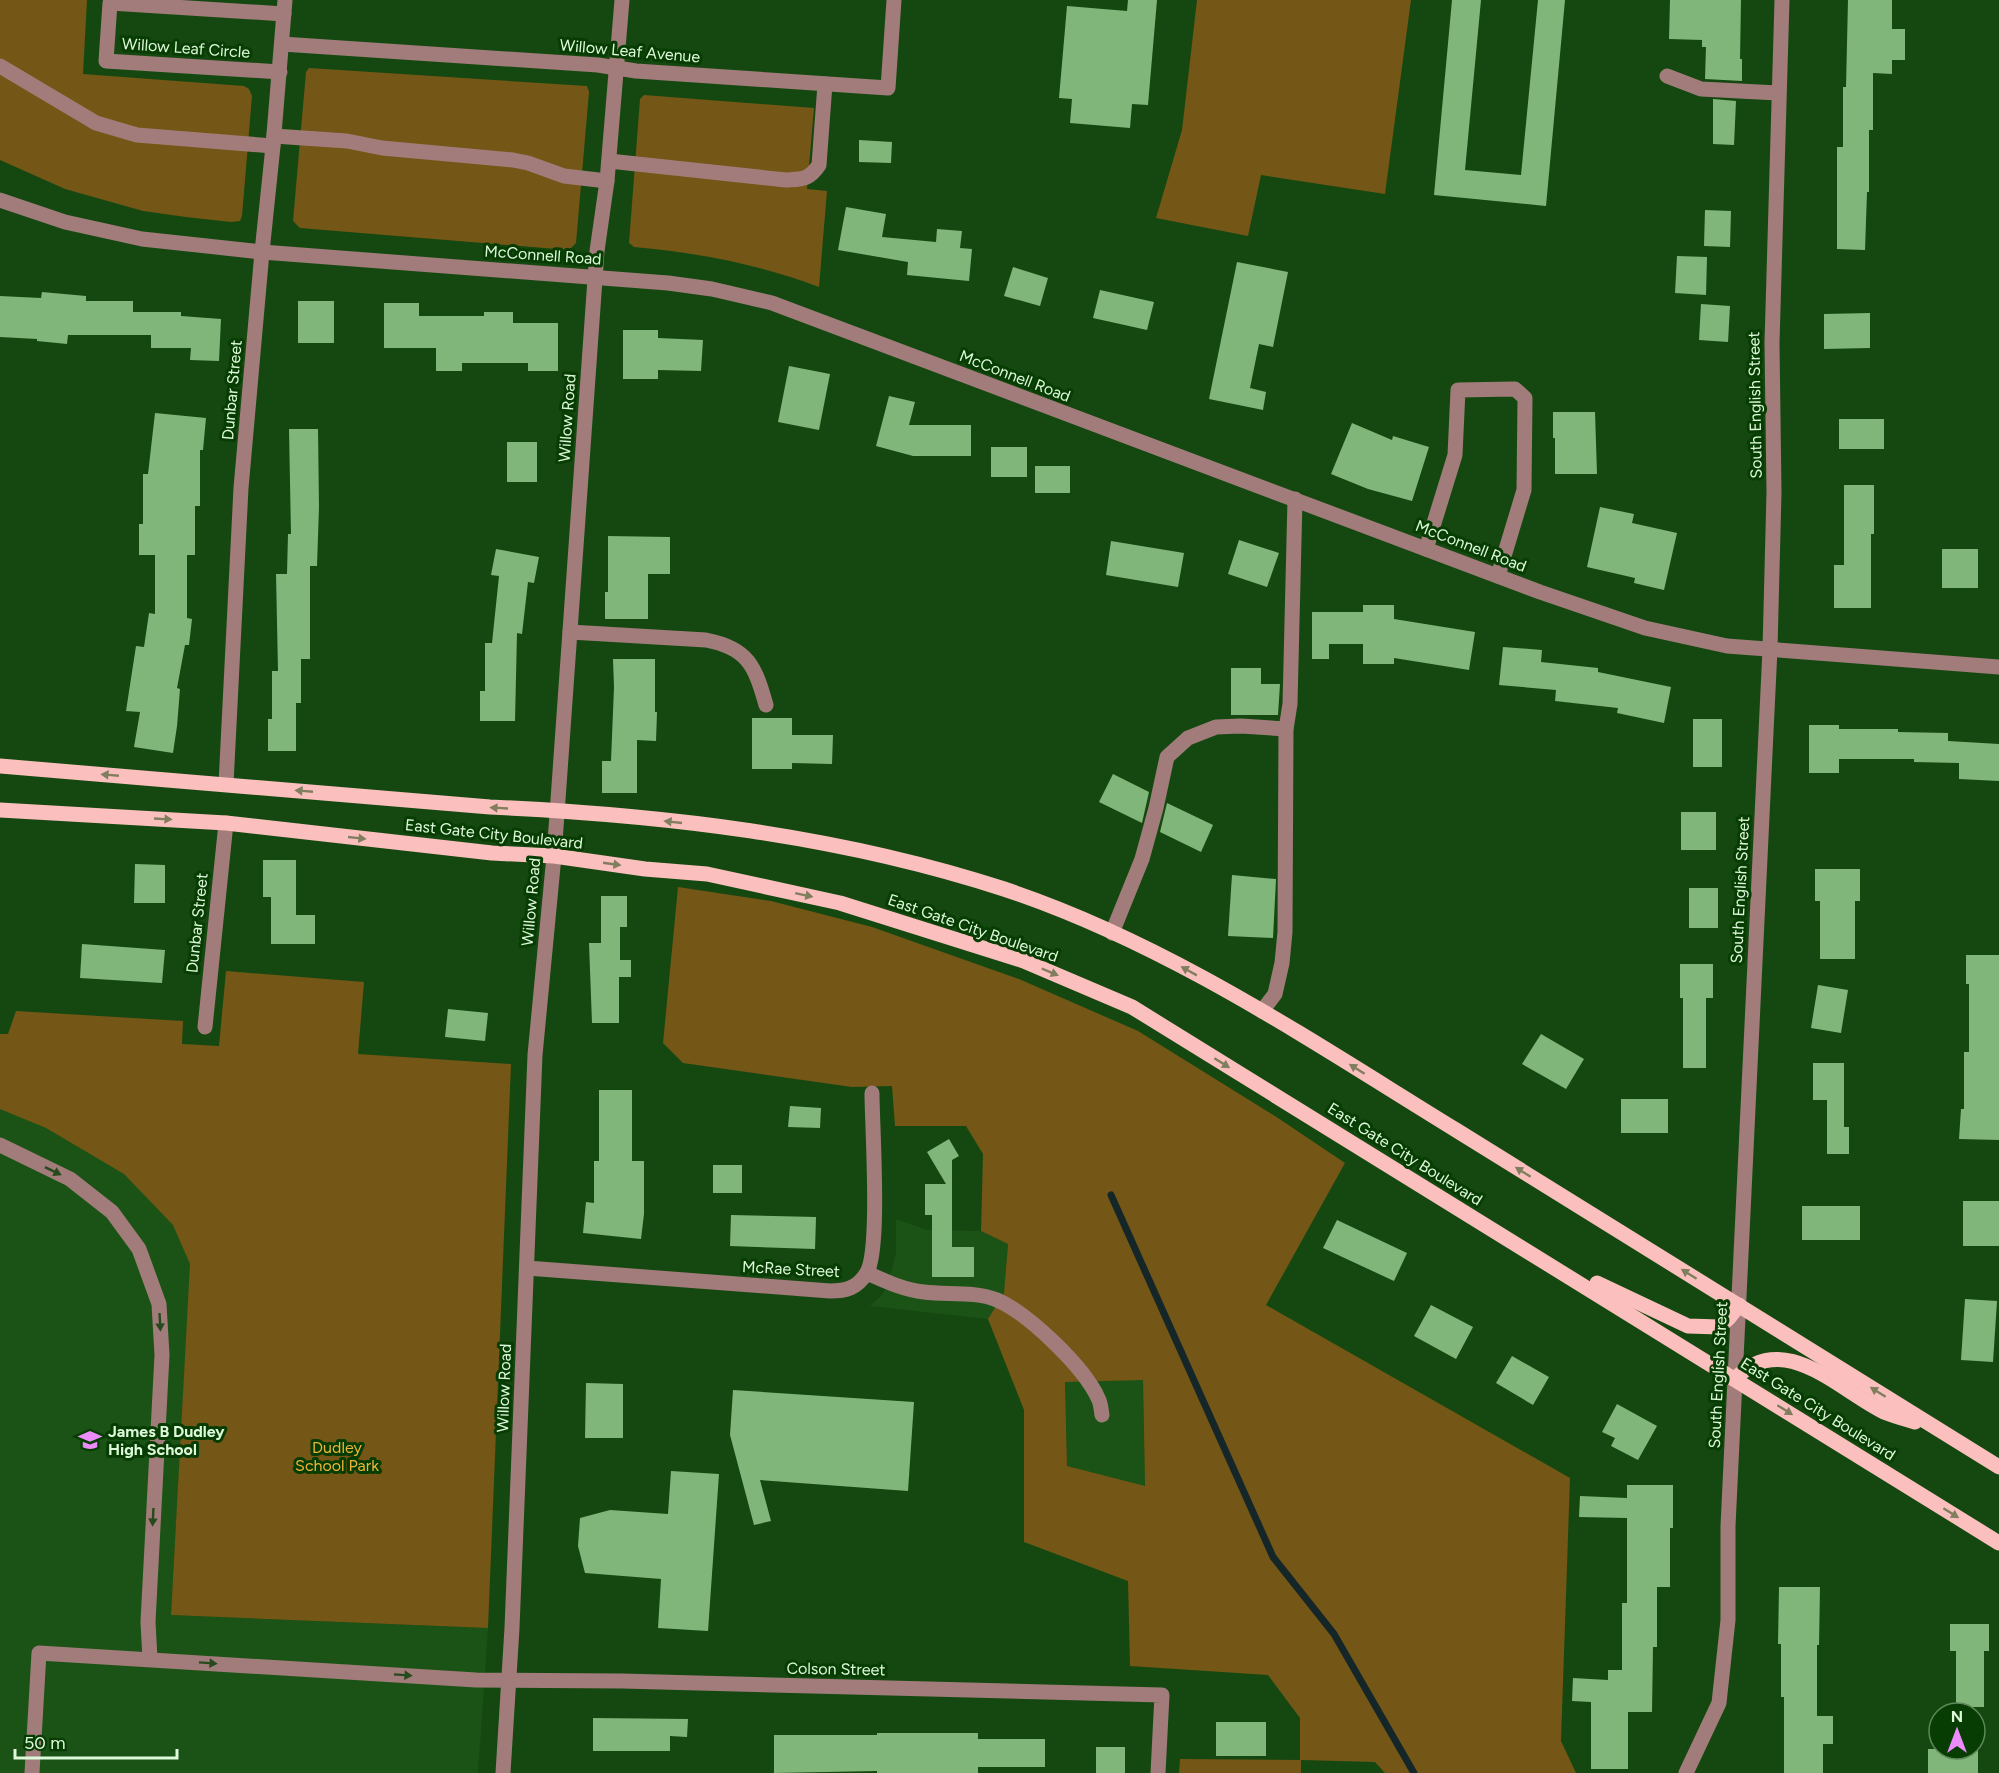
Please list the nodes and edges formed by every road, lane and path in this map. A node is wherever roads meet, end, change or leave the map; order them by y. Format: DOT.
graph roads {
  1 [pos="622,0"];
  2 [pos="894,0"];
  3 [pos="1782,0"];
  4 [pos="285,7"];
  5 [pos="282,44"];
  6 [pos="0,66"];
  7 [pos="616,69"];
  8 [pos="280,72"];
  9 [pos="1667,76"];
  10 [pos="825,84"];
  11 [pos="1778,93"];
  12 [pos="274,141"];
  13 [pos="609,161"];
  14 [pos="607,181"];
  15 [pos="0,200"];
  16 [pos="262,252"];
  17 [pos="595,276"];
  18 [pos="1295,500"];
  19 [pos="1426,549"];
  20 [pos="1498,576"];
  21 [pos="570,632"];
  22 [pos="1770,649"];
  23 [pos="1999,667"];
  24 [pos="766,705"];
  25 [pos="1286,729"];
  26 [pos="0,766"];
  27 [pos="226,784"];
  28 [pos="0,810"];
  29 [pos="557,810"];
  30 [pos="225,823"];
  31 [pos="554,856"];
  32 [pos="1112,933"];
  33 [pos="1263,1011"];
  34 [pos="205,1027"];
  35 [pos="872,1094"];
  36 [pos="0,1145"];
  37 [pos="1531,1253"];
  38 [pos="527,1268"];
  39 [pos="867,1273"];
  40 [pos="1739,1305"];
  41 [pos="1735,1379"];
  42 [pos="1102,1415"];
  43 [pos="1940,1430"];
  44 [pos="1999,1467"];
  45 [pos="1999,1543"];
  46 [pos="150,1659"];
  47 [pos="509,1680"];
  48 [pos="33,1773"];
  49 [pos="502,1773"];
  50 [pos="1158,1773"];
  51 [pos="1686,1773"];
  1 -- 7 [label="street, Willow Road"];
  2 -- 10 [label="street, Willow Leaf Avenue"];
  3 -- 11 [label="street, South English Street"];
  4 -- 5 [label="street, Dunbar Street"];
  4 -- 8 [label="street, Willow Leaf Circle"];
  5 -- 7 [label="street, Willow Leaf Avenue"];
  5 -- 8 [label="street, Dunbar Street"];
  6 -- 12 [label="street"];
  7 -- 10 [label="street, Willow Leaf Avenue"];
  7 -- 13 [label="street, Willow Road"];
  8 -- 12 [label="street, Dunbar Street"];
  9 -- 11 [label="street"];
  10 -- 13 [label="street"];
  11 -- 22 [label="street, South English Street"];
  12 -- 14 [label="street"];
  12 -- 16 [label="street, Dunbar Street"];
  13 -- 14 [label="street, Willow Road"];
  14 -- 17 [label="street, Willow Road"];
  15 -- 16 [label="street, McConnell Road"];
  16 -- 17 [label="street, McConnell Road"];
  16 -- 27 [label="street, Dunbar Street"];
  17 -- 18 [label="street, McConnell Road"];
  17 -- 21 [label="street, Willow Road"];
  18 -- 19 [label="street, McConnell Road"];
  18 -- 25 [label="street"];
  19 -- 20 [label="street, McConnell Road"];
  19 -- 20 [label="street"];
  20 -- 22 [label="street, McConnell Road"];
  21 -- 24 [label="street"];
  21 -- 29 [label="street, Willow Road"];
  22 -- 23 [label="street, McConnell Road"];
  22 -- 40 [label="street, South English Street"];
  25 -- 32 [label="street"];
  25 -- 33 [label="street"];
  27 -- 26 [label="main road, East Gate City Boulevard, one-way"];
  29 -- 27 [label="main road, East Gate City Boulevard, one-way"];
  28 -- 30 [label="main road, East Gate City Boulevard, one-way"];
  29 -- 31 [label="street, Willow Road"];
  32 -- 29 [label="main road, East Gate City Boulevard, one-way"];
  30 -- 31 [label="main road, East Gate City Boulevard, one-way"];
  30 -- 34 [label="street, Dunbar Street"];
  31 -- 37 [label="main road, East Gate City Boulevard, one-way"];
  31 -- 38 [label="street, Willow Road"];
  33 -- 32 [label="main road, East Gate City Boulevard, one-way"];
  40 -- 33 [label="main road, East Gate City Boulevard, one-way"];
  35 -- 39 [label="street"];
  36 -- 46 [label="street, one-way"];
  37 -- 40 [label="main road"];
  37 -- 41 [label="main road, East Gate City Boulevard"];
  38 -- 39 [label="street, McRae Street"];
  38 -- 47 [label="street, Willow Road"];
  39 -- 42 [label="street"];
  40 -- 41 [label="street, South English Street"];
  43 -- 40 [label="main road, East Gate City Boulevard, one-way"];
  41 -- 43 [label="main road"];
  41 -- 45 [label="main road, East Gate City Boulevard, one-way"];
  41 -- 51 [label="street, South English Street"];
  43 -- 44 [label="main road, East Gate City Boulevard"];
  46 -- 47 [label="street, Colson Street, one-way"];
  46 -- 48 [label="street, Colson Street"];
  47 -- 49 [label="street, Willow Road"];
  47 -- 50 [label="street, Colson Street"];
}
